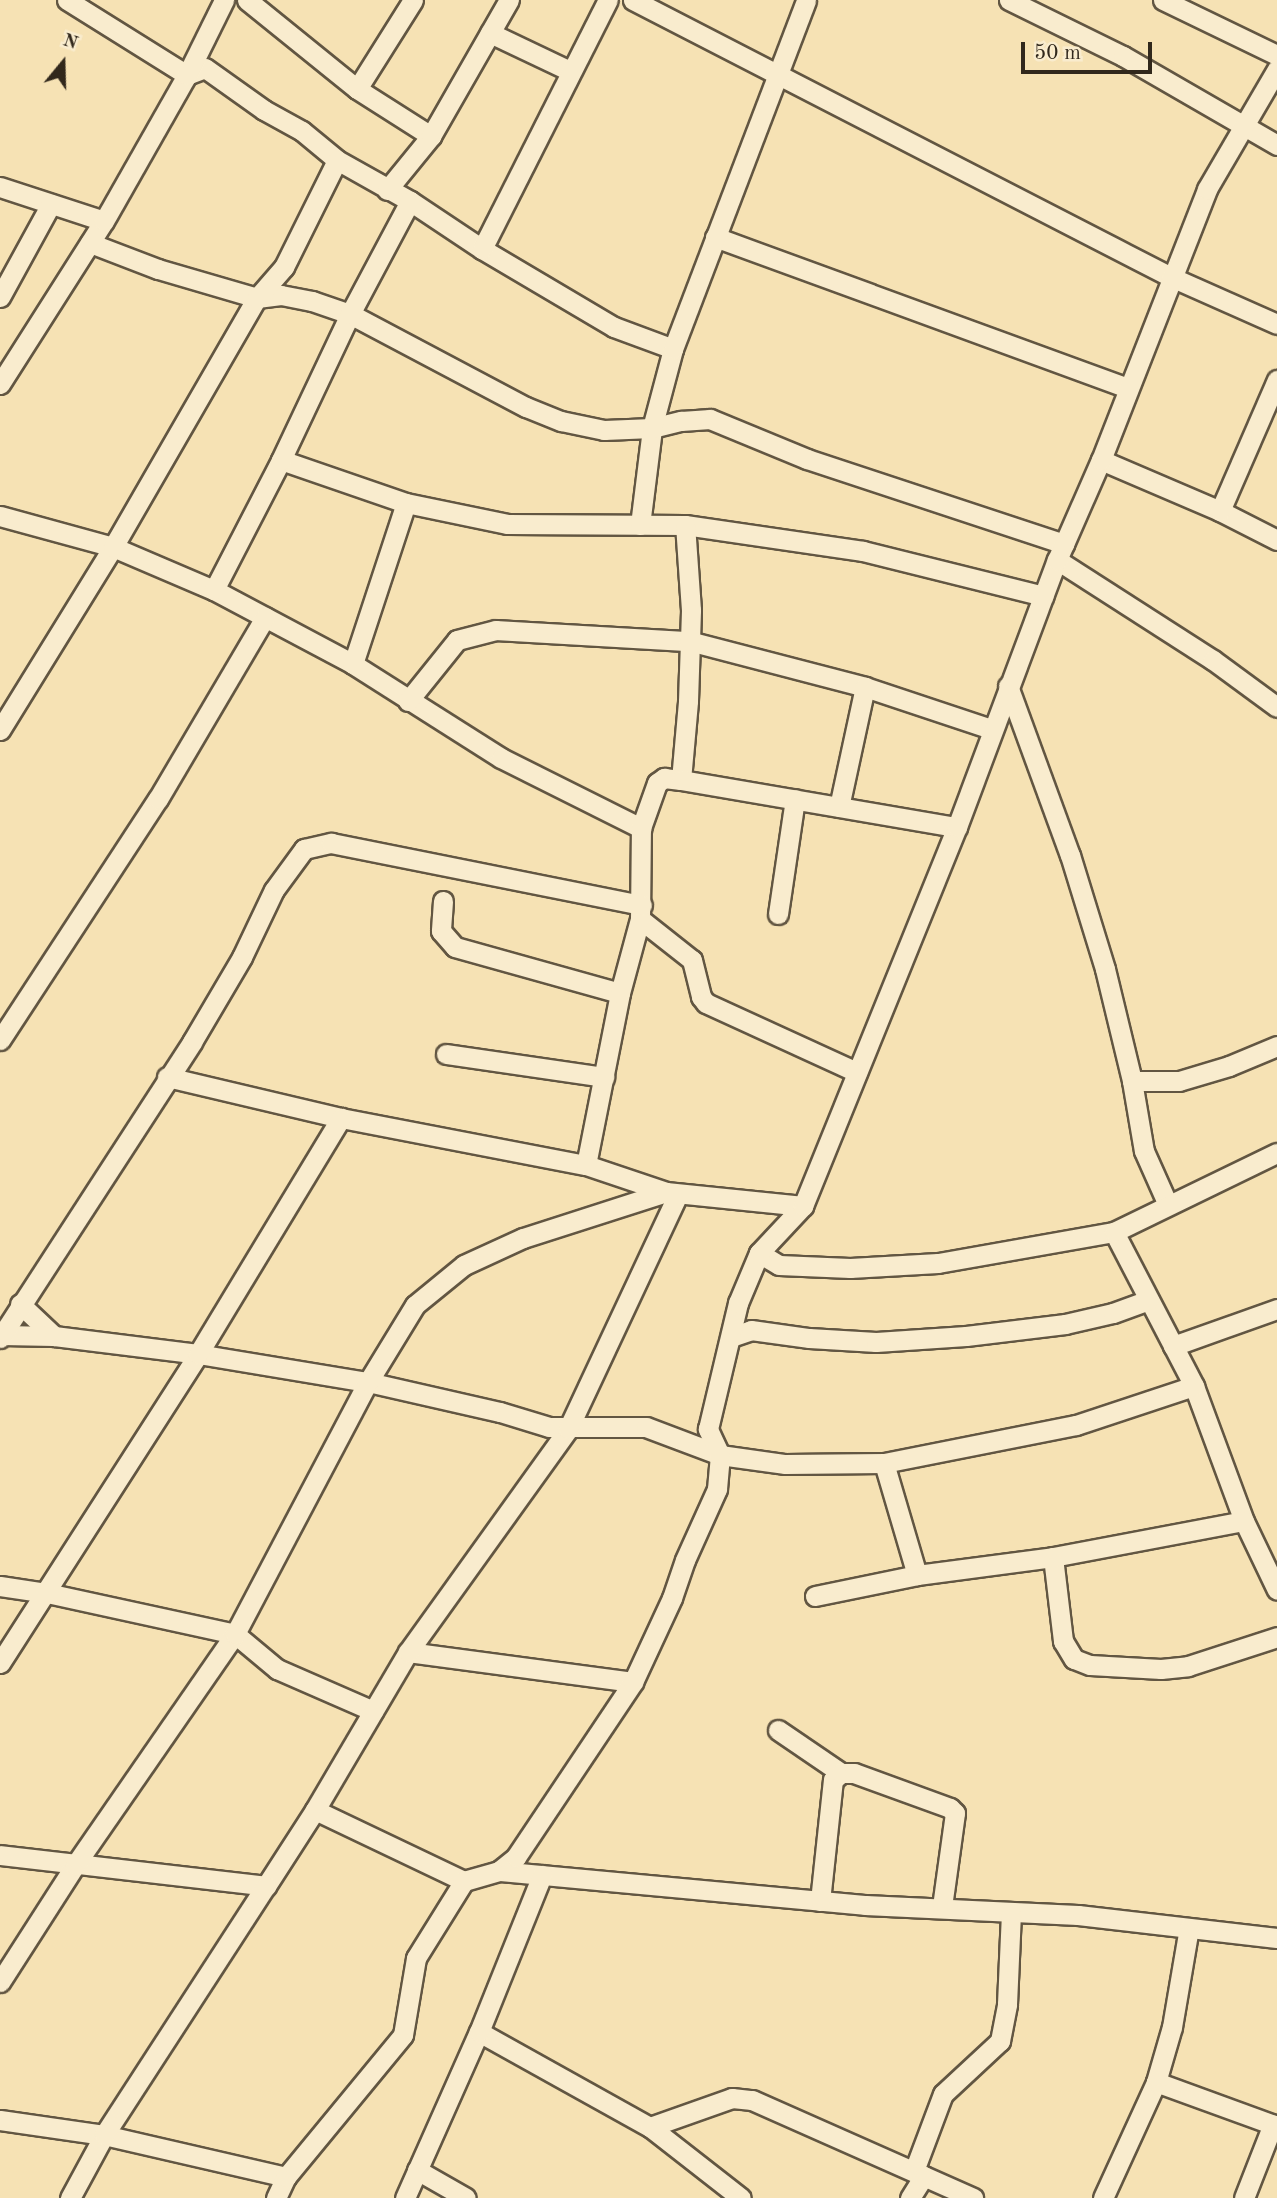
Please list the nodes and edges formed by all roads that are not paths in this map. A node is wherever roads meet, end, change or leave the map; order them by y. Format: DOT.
graph roads {
  1 [pos="66,0"];
  2 [pos="224,0"];
  3 [pos="247,0"];
  4 [pos="413,0"];
  5 [pos="509,0"];
  6 [pos="608,0"];
  7 [pos="633,0"];
  8 [pos="806,0"];
  9 [pos="1009,0"];
  10 [pos="1163,0"];
  11 [pos="490,33"];
  12 [pos="1277,55"];
  13 [pos="1277,69"];
  14 [pos="570,71"];
  15 [pos="187,75"];
  16 [pos="779,77"];
  17 [pos="357,89"];
  18 [pos="1245,128"];
  19 [pos="431,136"];
  20 [pos="1277,145"];
  21 [pos="337,160"];
  22 [pos="0,187"];
  23 [pos="387,190"];
  24 [pos="410,201"];
  25 [pos="51,204"];
  26 [pos="104,221"];
  27 [pos="715,237"];
  28 [pos="90,243"];
  29 [pos="482,249"];
  30 [pos="1171,277"];
  31 [pos="0,297"];
  32 [pos="257,298"];
  33 [pos="350,314"];
  34 [pos="1277,324"];
  35 [pos="673,349"];
  36 [pos="7,363"];
  37 [pos="1277,380"];
  38 [pos="0,384"];
  39 [pos="1127,388"];
  40 [pos="1271,410"];
  41 [pos="652,428"];
  42 [pos="281,460"];
  43 [pos="1101,460"];
  44 [pos="406,503"];
  45 [pos="1220,511"];
  46 [pos="0,516"];
  47 [pos="640,525"];
  48 [pos="685,525"];
  49 [pos="1277,540"];
  50 [pos="113,547"];
  51 [pos="1060,552"];
  52 [pos="214,590"];
  53 [pos="1043,596"];
  54 [pos="265,617"];
  55 [pos="689,641"];
  56 [pos="353,664"];
  57 [pos="1008,686"];
  58 [pos="865,687"];
  59 [pos="408,701"];
  60 [pos="1277,707"];
  61 [pos="991,729"];
  62 [pos="0,730"];
  63 [pos="681,780"];
  64 [pos="795,799"];
  65 [pos="839,807"];
  66 [pos="957,827"];
  67 [pos="641,828"];
  68 [pos="443,901"];
  69 [pos="641,912"];
  70 [pos="778,914"];
  71 [pos="621,993"];
  72 [pos="0,1040"];
  73 [pos="1277,1046"];
  74 [pos="446,1054"];
  75 [pos="857,1072"];
  76 [pos="167,1077"];
  77 [pos="604,1077"];
  78 [pos="1132,1081"];
  79 [pos="341,1118"];
  80 [pos="1277,1153"];
  81 [pos="586,1165"];
  82 [pos="672,1193"];
  83 [pos="1168,1205"];
  84 [pos="803,1206"];
  85 [pos="1114,1232"];
  86 [pos="759,1253"];
  87 [pos="1149,1300"];
  88 [pos="20,1304"];
  89 [pos="1277,1309"];
  90 [pos="2,1330"];
  91 [pos="54,1336"];
  92 [pos="731,1336"];
  93 [pos="1173,1346"];
  94 [pos="198,1354"];
  95 [pos="368,1382"];
  96 [pos="1194,1386"];
  97 [pos="568,1429"];
  98 [pos="719,1455"];
  99 [pos="884,1463"];
  100 [pos="1244,1521"];
  101 [pos="1053,1557"];
  102 [pos="917,1575"];
  103 [pos="0,1586"];
  104 [pos="1277,1590"];
  105 [pos="47,1593"];
  106 [pos="815,1596"];
  107 [pos="234,1634"];
  108 [pos="1277,1637"];
  109 [pos="408,1652"];
  110 [pos="0,1662"];
  111 [pos="633,1682"];
  112 [pos="373,1711"];
  113 [pos="778,1730"];
  114 [pos="841,1773"];
  115 [pos="315,1810"];
  116 [pos="0,1855"];
  117 [pos="75,1865"];
  118 [pos="499,1871"];
  119 [pos="542,1875"];
  120 [pos="464,1881"];
  121 [pos="266,1886"];
  122 [pos="820,1901"];
  123 [pos="942,1908"];
  124 [pos="1011,1912"];
  125 [pos="1189,1928"];
  126 [pos="1277,1938"];
  127 [pos="0,1982"];
  128 [pos="479,2032"];
  129 [pos="1156,2082"];
  130 [pos="0,2120"];
  131 [pos="1275,2125"];
  132 [pos="650,2127"];
  133 [pos="104,2135"];
  134 [pos="417,2170"];
  135 [pos="919,2174"];
  136 [pos="286,2177"];
  137 [pos="70,2198"];
  138 [pos="276,2198"];
  139 [pos="405,2198"];
  140 [pos="466,2198"];
  141 [pos="741,2198"];
  142 [pos="910,2198"];
  143 [pos="973,2198"];
  144 [pos="1103,2198"];
  145 [pos="1244,2198"];
  1 -- 15 [label="street"];
  2 -- 15 [label="street"];
  3 -- 17 [label="street"];
  4 -- 17 [label="street"];
  5 -- 11 [label="street"];
  6 -- 14 [label="street"];
  7 -- 16 [label="street"];
  8 -- 16 [label="street"];
  9 -- 18 [label="street"];
  10 -- 12 [label="street"];
  11 -- 14 [label="street"];
  11 -- 19 [label="street"];
  13 -- 18 [label="street"];
  14 -- 29 [label="street"];
  15 -- 21 [label="street"];
  15 -- 26 [label="street"];
  16 -- 27 [label="street"];
  16 -- 30 [label="street"];
  17 -- 19 [label="street"];
  18 -- 20 [label="street"];
  18 -- 30 [label="street"];
  19 -- 23 [label="street"];
  21 -- 23 [label="street"];
  21 -- 32 [label="street"];
  22 -- 25 [label="street"];
  23 -- 24 [label="street"];
  24 -- 29 [label="street"];
  24 -- 33 [label="street"];
  25 -- 26 [label="street"];
  25 -- 31 [label="street"];
  26 -- 28 [label="street"];
  27 -- 35 [label="street"];
  27 -- 39 [label="street"];
  28 -- 32 [label="street"];
  28 -- 36 [label="street"];
  29 -- 35 [label="street"];
  30 -- 34 [label="street"];
  30 -- 39 [label="street"];
  32 -- 33 [label="street"];
  32 -- 50 [label="street"];
  33 -- 41 [label="street"];
  33 -- 42 [label="street"];
  35 -- 41 [label="street"];
  36 -- 38 [label="street"];
  37 -- 40 [label="street"];
  39 -- 43 [label="street"];
  40 -- 45 [label="street"];
  41 -- 47 [label="street"];
  41 -- 51 [label="street"];
  42 -- 44 [label="street"];
  42 -- 52 [label="street"];
  43 -- 45 [label="street"];
  43 -- 51 [label="street"];
  44 -- 47 [label="street"];
  44 -- 56 [label="street"];
  45 -- 49 [label="street"];
  46 -- 50 [label="street"];
  47 -- 48 [label="street"];
  48 -- 53 [label="street"];
  48 -- 55 [label="street"];
  50 -- 52 [label="street"];
  50 -- 62 [label="street"];
  51 -- 53 [label="street"];
  51 -- 60 [label="street"];
  52 -- 54 [label="street"];
  53 -- 57 [label="street"];
  54 -- 56 [label="street"];
  54 -- 72 [label="street"];
  55 -- 58 [label="street"];
  55 -- 59 [label="street"];
  55 -- 63 [label="street"];
  56 -- 59 [label="street"];
  57 -- 61 [label="street"];
  57 -- 78 [label="street"];
  58 -- 61 [label="street"];
  58 -- 65 [label="street"];
  59 -- 67 [label="street"];
  61 -- 66 [label="street"];
  63 -- 64 [label="street"];
  63 -- 67 [label="street"];
  64 -- 65 [label="street"];
  64 -- 70 [label="street"];
  65 -- 66 [label="street"];
  66 -- 75 [label="street"];
  67 -- 69 [label="street"];
  68 -- 71 [label="street"];
  69 -- 71 [label="street"];
  69 -- 75 [label="street"];
  69 -- 76 [label="street"];
  71 -- 77 [label="street"];
  73 -- 78 [label="street"];
  74 -- 77 [label="street"];
  75 -- 84 [label="street"];
  76 -- 79 [label="street"];
  76 -- 88 [label="street"];
  77 -- 81 [label="street"];
  78 -- 83 [label="street"];
  79 -- 81 [label="street"];
  79 -- 94 [label="street"];
  80 -- 83 [label="street"];
  81 -- 82 [label="street"];
  82 -- 84 [label="street"];
  82 -- 95 [label="street"];
  82 -- 97 [label="street"];
  83 -- 85 [label="street"];
  84 -- 86 [label="street"];
  85 -- 86 [label="street"];
  85 -- 87 [label="street"];
  86 -- 92 [label="street"];
  87 -- 92 [label="street"];
  87 -- 93 [label="street"];
  88 -- 90 [label="street"];
  88 -- 91 [label="street"];
  89 -- 93 [label="street"];
  90 -- 91 [label="street"];
  91 -- 94 [label="street"];
  92 -- 98 [label="street"];
  93 -- 96 [label="street"];
  94 -- 95 [label="street"];
  94 -- 105 [label="street"];
  95 -- 97 [label="street"];
  95 -- 107 [label="street"];
  96 -- 99 [label="street"];
  96 -- 100 [label="street"];
  97 -- 98 [label="street"];
  97 -- 109 [label="street"];
  98 -- 99 [label="street"];
  98 -- 111 [label="street"];
  99 -- 102 [label="street"];
  100 -- 101 [label="street"];
  100 -- 104 [label="street"];
  101 -- 102 [label="street"];
  101 -- 108 [label="street"];
  102 -- 106 [label="street"];
  103 -- 105 [label="street"];
  105 -- 107 [label="street"];
  105 -- 110 [label="street"];
  107 -- 112 [label="street"];
  107 -- 117 [label="street"];
  109 -- 111 [label="street"];
  109 -- 112 [label="street"];
  111 -- 118 [label="street"];
  112 -- 115 [label="street"];
  113 -- 114 [label="street"];
  114 -- 122 [label="street"];
  114 -- 123 [label="street"];
  115 -- 120 [label="street"];
  115 -- 121 [label="street"];
  116 -- 117 [label="street"];
  117 -- 121 [label="street"];
  117 -- 127 [label="street"];
  118 -- 119 [label="street"];
  118 -- 120 [label="street"];
  119 -- 122 [label="street"];
  119 -- 128 [label="street"];
  120 -- 136 [label="street"];
  121 -- 133 [label="street"];
  122 -- 123 [label="street"];
  123 -- 124 [label="street"];
  124 -- 125 [label="street"];
  124 -- 135 [label="street"];
  125 -- 126 [label="street"];
  125 -- 129 [label="street"];
  128 -- 132 [label="street"];
  128 -- 134 [label="street"];
  129 -- 131 [label="street"];
  129 -- 144 [label="street"];
  130 -- 133 [label="street"];
  131 -- 145 [label="street"];
  132 -- 135 [label="street"];
  132 -- 141 [label="street"];
  133 -- 136 [label="street"];
  133 -- 137 [label="street"];
  134 -- 139 [label="street"];
  134 -- 140 [label="street"];
  135 -- 142 [label="street"];
  135 -- 143 [label="street"];
  136 -- 138 [label="street"];
}
